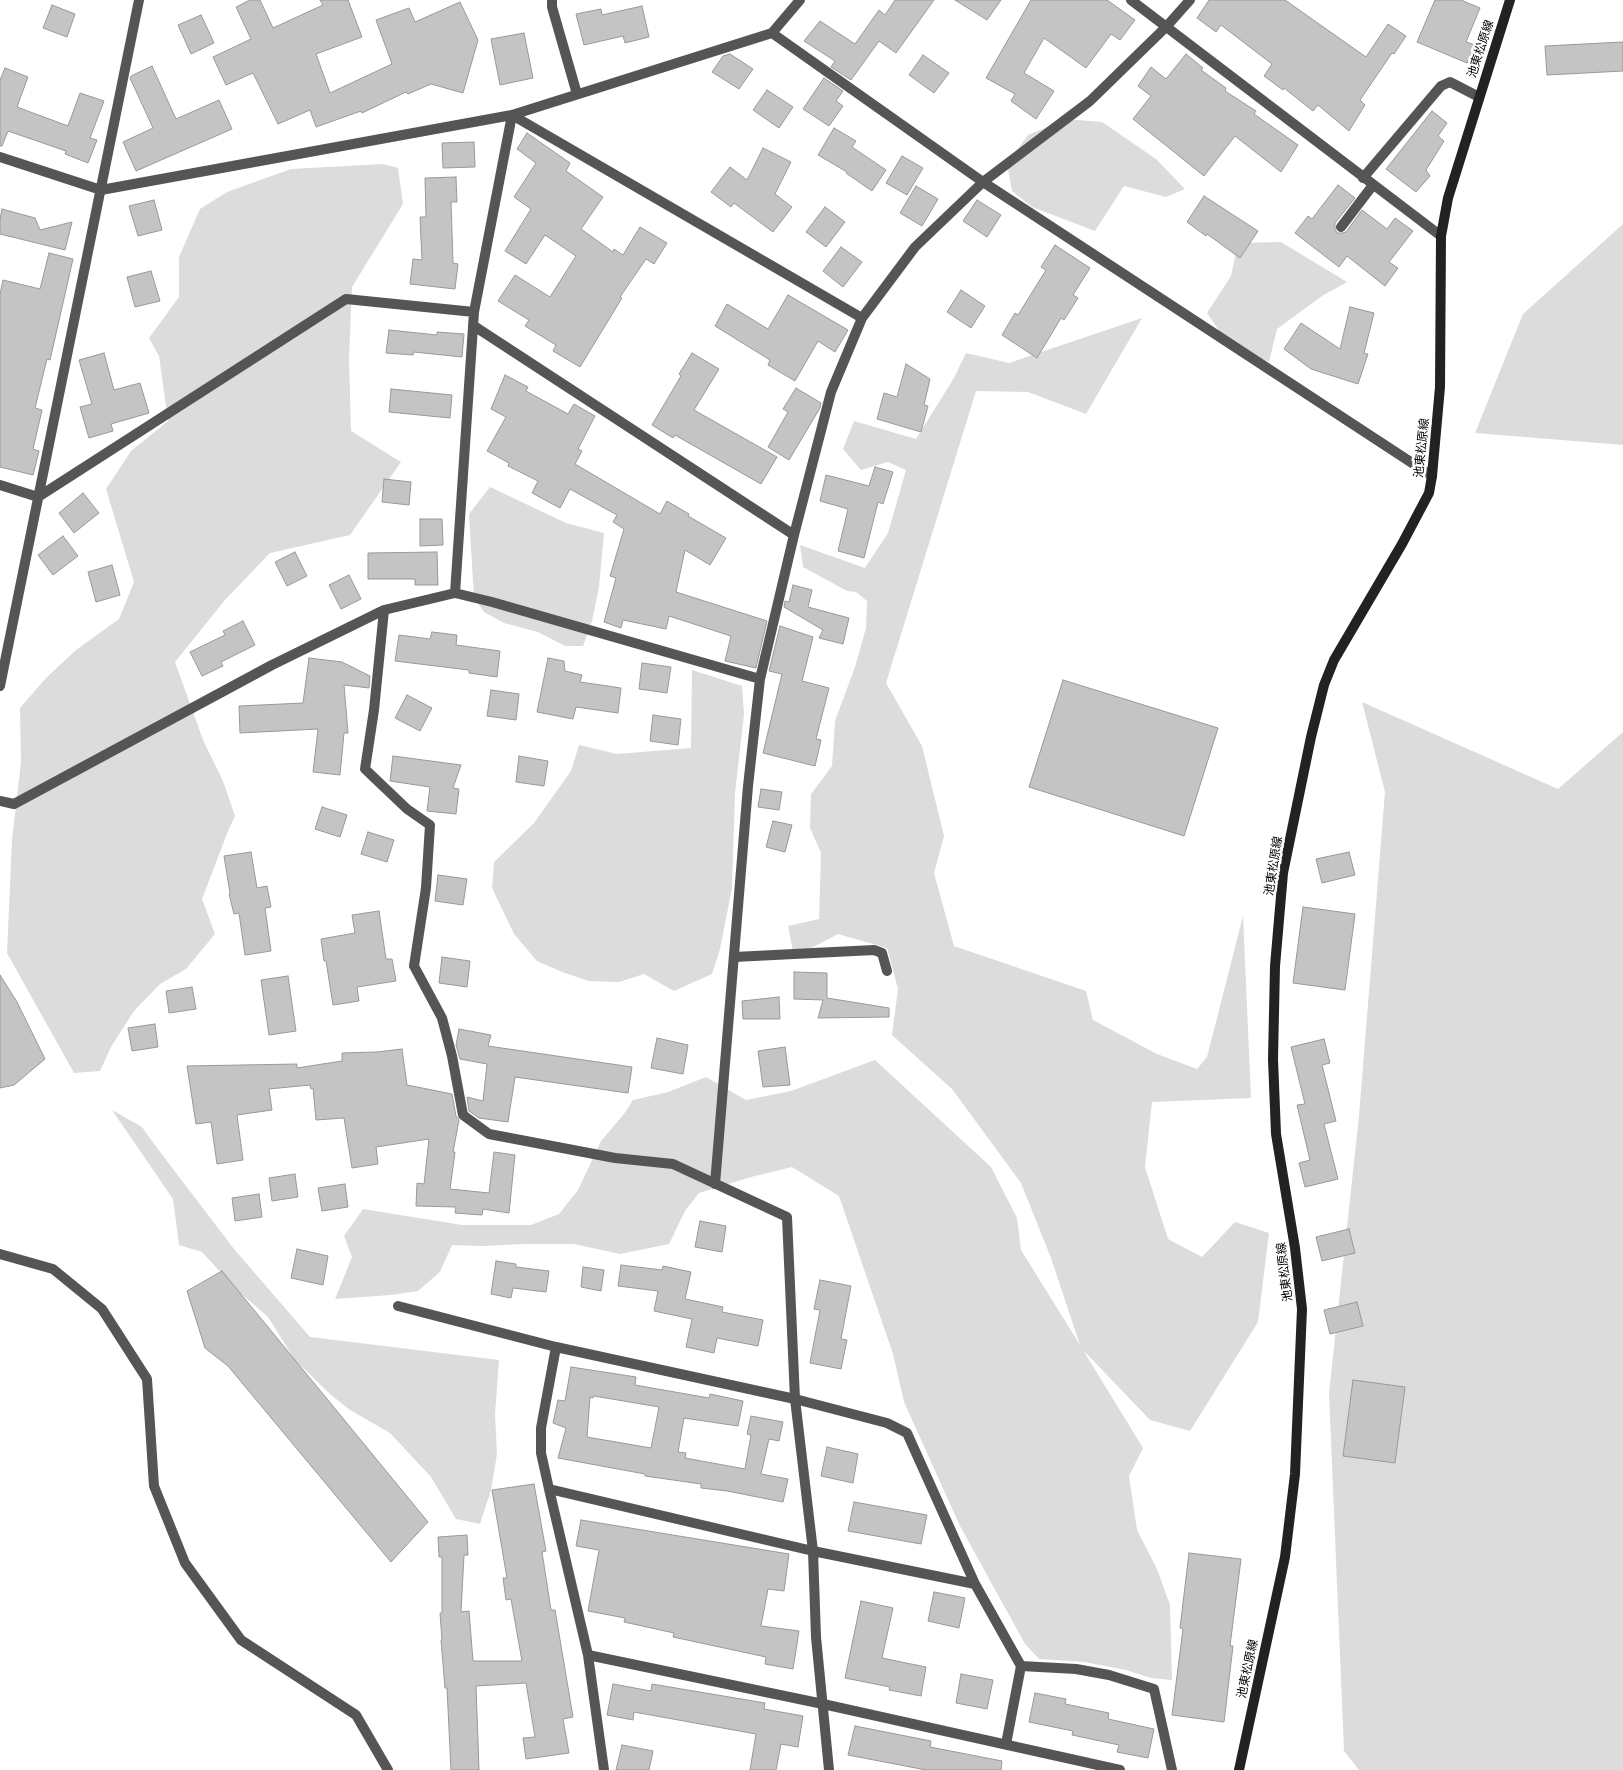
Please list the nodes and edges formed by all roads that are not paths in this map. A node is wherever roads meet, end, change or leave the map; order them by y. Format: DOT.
graph roads {
  1 [pos="139,0"];
  2 [pos="552,0"];
  3 [pos="800,0"];
  4 [pos="1131,0"];
  5 [pos="1190,0"];
  6 [pos="1510,0"];
  7 [pos="1166,27"];
  8 [pos="772,33"];
  9 [pos="577,94"];
  10 [pos="1479,97"];
  11 [pos="512,114"];
  12 [pos="0,157"];
  13 [pos="1364,178"];
  14 [pos="983,182"];
  15 [pos="1374,185"];
  16 [pos="102,190"];
  17 [pos="1341,228"];
  18 [pos="1441,236"];
  19 [pos="474,312"];
  20 [pos="862,318"];
  21 [pos="474,326"];
  22 [pos="1432,476"];
  23 [pos="0,485"];
  24 [pos="38,497"];
  25 [pos="794,535"];
  26 [pos="455,594"];
  27 [pos="384,610"];
  28 [pos="760,679"];
  29 [pos="0,686"];
  30 [pos="0,802"];
  31 [pos="734,957"];
  32 [pos="887,971"];
  33 [pos="715,1184"];
  34 [pos="0,1254"];
  35 [pos="398,1306"];
  36 [pos="556,1347"];
  37 [pos="795,1399"];
  38 [pos="549,1490"];
  39 [pos="813,1551"];
  40 [pos="975,1584"];
  41 [pos="588,1655"];
  42 [pos="1022,1666"];
  43 [pos="824,1704"];
  44 [pos="1006,1744"];
  45 [pos="388,1770"];
  46 [pos="604,1770"];
  47 [pos="829,1770"];
  48 [pos="1120,1770"];
  49 [pos="1172,1770"];
  50 [pos="1239,1770"];
  1 -- 16 [label="street"];
  2 -- 9 [label="street"];
  3 -- 8 [label="street"];
  4 -- 7 [label="street"];
  5 -- 7 [label="street"];
  6 -- 10 [label="main road, 池東松原線"];
  7 -- 13 [label="street"];
  7 -- 14 [label="street"];
  8 -- 9 [label="street"];
  8 -- 14 [label="street"];
  9 -- 11 [label="street"];
  10 -- 13 [label="street"];
  10 -- 18 [label="main road, 池東松原線"];
  11 -- 16 [label="street"];
  11 -- 19 [label="street"];
  11 -- 20 [label="street"];
  12 -- 16 [label="street"];
  13 -- 15 [label="street"];
  14 -- 20 [label="street"];
  14 -- 22 [label="street"];
  15 -- 17 [label="street"];
  15 -- 18 [label="street"];
  16 -- 24 [label="street"];
  18 -- 22 [label="main road, 池東松原線"];
  19 -- 21 [label="street"];
  19 -- 24 [label="street"];
  20 -- 25 [label="street"];
  21 -- 25 [label="street"];
  21 -- 26 [label="street"];
  22 -- 50 [label="main road, 池東松原線"];
  23 -- 24 [label="street"];
  24 -- 29 [label="street"];
  25 -- 28 [label="street"];
  26 -- 27 [label="street"];
  26 -- 28 [label="street"];
  27 -- 30 [label="street"];
  27 -- 33 [label="street"];
  28 -- 31 [label="street"];
  31 -- 32 [label="street"];
  31 -- 33 [label="street"];
  33 -- 37 [label="street"];
  34 -- 45 [label="street"];
  35 -- 36 [label="street"];
  36 -- 37 [label="street"];
  36 -- 38 [label="street"];
  37 -- 39 [label="street"];
  37 -- 40 [label="street"];
  38 -- 39 [label="street"];
  38 -- 41 [label="street"];
  39 -- 40 [label="street"];
  39 -- 43 [label="street"];
  40 -- 42 [label="street"];
  41 -- 43 [label="street"];
  41 -- 46 [label="street"];
  42 -- 44 [label="street"];
  42 -- 49 [label="street"];
  43 -- 44 [label="street"];
  43 -- 47 [label="street"];
  44 -- 48 [label="street"];
}
